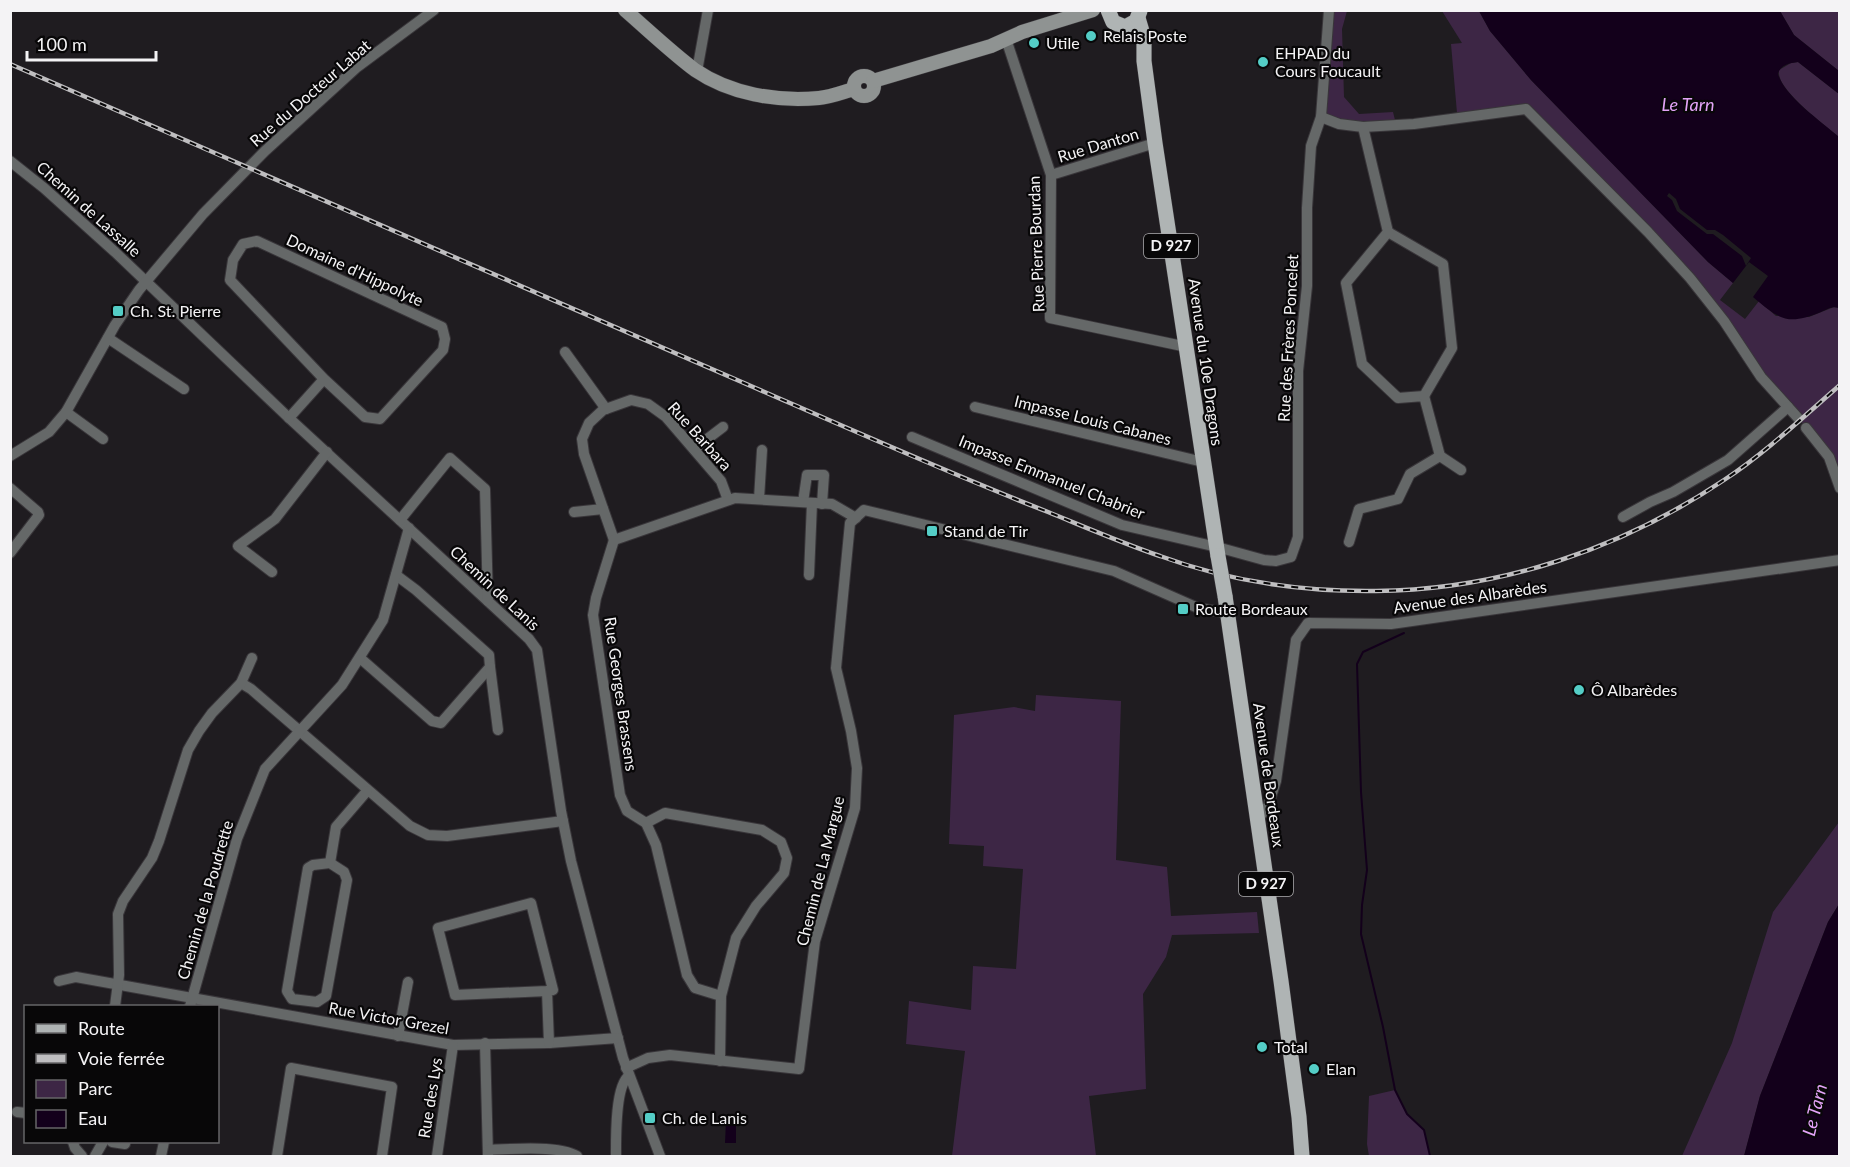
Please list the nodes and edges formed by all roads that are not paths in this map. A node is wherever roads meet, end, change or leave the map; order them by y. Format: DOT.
graph roads {
  1 [pos="434,10"];
  2 [pos="625,10"];
  3 [pos="708,10"];
  4 [pos="1329,10"];
  5 [pos="1089,12"];
  6 [pos="1109,15"];
  7 [pos="1134,19"];
  8 [pos="1006,39"];
  9 [pos="697,71"];
  10 [pos="1321,117"];
  11 [pos="1364,127"];
  12 [pos="1155,143"];
  13 [pos="10,161"];
  14 [pos="1051,175"];
  15 [pos="1388,232"];
  16 [pos="146,280"];
  17 [pos="108,338"];
  18 [pos="1187,346"];
  19 [pos="565,352"];
  20 [pos="324,379"];
  21 [pos="184,389"];
  22 [pos="1424,396"];
  23 [pos="975,407"];
  24 [pos="1788,407"];
  25 [pos="606,409"];
  26 [pos="66,412"];
  27 [pos="289,418"];
  28 [pos="1798,418"];
  29 [pos="723,427"];
  30 [pos="1806,428"];
  31 [pos="912,437"];
  32 [pos="103,439"];
  33 [pos="694,449"];
  34 [pos="762,450"];
  35 [pos="327,452"];
  36 [pos="10,456"];
  37 [pos="1440,456"];
  38 [pos="1203,462"];
  39 [pos="1461,470"];
  40 [pos="10,488"];
  41 [pos="1839,488"];
  42 [pos="759,499"];
  43 [pos="728,500"];
  44 [pos="812,503"];
  45 [pos="603,509"];
  46 [pos="574,512"];
  47 [pos="1623,517"];
  48 [pos="856,518"];
  49 [pos="405,524"];
  50 [pos="614,540"];
  51 [pos="1349,542"];
  52 [pos="1218,551"];
  53 [pos="10,553"];
  54 [pos="1839,560"];
  55 [pos="272,572"];
  56 [pos="396,575"];
  57 [pos="809,575"];
  58 [pos="488,602"];
  59 [pos="1227,613"];
  60 [pos="252,658"];
  61 [pos="360,658"];
  62 [pos="490,667"];
  63 [pos="241,683"];
  64 [pos="498,730"];
  65 [pos="300,732"];
  66 [pos="367,791"];
  67 [pos="1258,819"];
  68 [pos="563,821"];
  69 [pos="646,823"];
  70 [pos="330,863"];
  71 [pos="59,981"];
  72 [pos="408,982"];
  73 [pos="118,984"];
  74 [pos="547,991"];
  75 [pos="721,996"];
  76 [pos="308,1001"];
  77 [pos="191,1003"];
  78 [pos="115,1005"];
  79 [pos="206,1005"];
  80 [pos="219,1007"];
  81 [pos="304,1018"];
  82 [pos="398,1036"];
  83 [pos="618,1038"];
  84 [pos="485,1043"];
  85 [pos="549,1043"];
  86 [pos="453,1045"];
  87 [pos="720,1061"];
  88 [pos="628,1072"];
  89 [pos="73,1143"];
  90 [pos="118,1143"];
  91 [pos="125,1144"];
  92 [pos="488,1153"];
  93 [pos="82,1156"];
  94 [pos="277,1156"];
  95 [pos="382,1156"];
  96 [pos="436,1156"];
  97 [pos="577,1156"];
  98 [pos="616,1156"];
  99 [pos="660,1156"];
  100 [pos="1302,1156"];
  1 -- 16 [label="street, Rue du Docteur Labat"];
  2 -- 9 [label="street"];
  3 -- 9 [label="street"];
  4 -- 10 [label="street"];
  5 -- 6 [label="street"];
  5 -- 8 [label="street"];
  6 -- 7 [label="main road, Avenue du 10e Dragons"];
  7 -- 12 [label="main road, Avenue du 10e Dragons / D 927"];
  8 -- 9 [label="street"];
  8 -- 14 [label="street, Rue Pierre Bourdan"];
  10 -- 11 [label="street"];
  10 -- 52 [label="street, Rue des Frères Poncelet"];
  11 -- 15 [label="street"];
  11 -- 24 [label="street"];
  12 -- 14 [label="street, Rue Danton"];
  12 -- 18 [label="main road, Avenue du 10e Dragons / D 927"];
  13 -- 16 [label="street, Chemin de Lassalle"];
  14 -- 18 [label="street, Rue Pierre Bourdan"];
  15 -- 22 [label="street"];
  15 -- 22 [label="street"];
  16 -- 17 [label="street, Rue du Docteur Labat"];
  16 -- 27 [label="street, Chemin de Lanis"];
  17 -- 21 [label="street"];
  17 -- 26 [label="street, Rue du Docteur Labat"];
  18 -- 38 [label="main road, Avenue du 10e Dragons / D 927"];
  19 -- 25 [label="street"];
  20 -- 20 [label="street, Domaine d'Hippolyte"];
  20 -- 27 [label="street"];
  22 -- 37 [label="street"];
  23 -- 38 [label="street, Impasse Louis Cabanes"];
  24 -- 28 [label="street"];
  24 -- 47 [label="street"];
  25 -- 33 [label="street, Rue Barbara"];
  25 -- 45 [label="street"];
  26 -- 32 [label="street"];
  26 -- 36 [label="street, Rue du Docteur Labat"];
  27 -- 35 [label="street, Chemin de Lanis"];
  29 -- 33 [label="street"];
  30 -- 41 [label="street"];
  31 -- 52 [label="street, Impasse Emmanuel Chabrier"];
  33 -- 43 [label="street, Rue Barbara"];
  34 -- 42 [label="street"];
  35 -- 49 [label="street, Chemin de Lanis"];
  35 -- 55 [label="street"];
  37 -- 39 [label="street"];
  37 -- 51 [label="street"];
  38 -- 52 [label="main road, Avenue du 10e Dragons / D 927"];
  40 -- 53 [label="street"];
  42 -- 43 [label="street"];
  42 -- 44 [label="street"];
  43 -- 50 [label="street"];
  44 -- 48 [label="street"];
  44 -- 57 [label="street"];
  45 -- 46 [label="street"];
  45 -- 50 [label="street"];
  48 -- 59 [label="street"];
  48 -- 87 [label="street, Chemin de La Margue"];
  49 -- 56 [label="street, Chemin de la Poudrette"];
  49 -- 58 [label="street, Chemin de Lanis"];
  49 -- 58 [label="street"];
  50 -- 69 [label="street, Rue Georges Brassens"];
  52 -- 59 [label="main road, Avenue du 10e Dragons / D 927, bridge"];
  54 -- 67 [label="street, Avenue des Albarèdes"];
  56 -- 61 [label="street, Chemin de la Poudrette"];
  56 -- 62 [label="street"];
  58 -- 68 [label="street, Chemin de Lanis"];
  59 -- 67 [label="main road, Avenue de Bordeaux / D 927"];
  60 -- 63 [label="street"];
  61 -- 62 [label="street"];
  61 -- 65 [label="street, Chemin de la Poudrette"];
  62 -- 64 [label="street"];
  63 -- 65 [label="street"];
  63 -- 73 [label="street"];
  65 -- 66 [label="street"];
  65 -- 77 [label="street, Chemin de la Poudrette"];
  66 -- 68 [label="street"];
  66 -- 70 [label="street"];
  67 -- 100 [label="main road, Avenue de Bordeaux / D 927"];
  68 -- 83 [label="street, Chemin de Lanis"];
  69 -- 75 [label="street, Rue Georges Brassens"];
  69 -- 75 [label="street"];
  70 -- 76 [label="street"];
  70 -- 76 [label="street"];
  71 -- 73 [label="street, Rue Victor Grezel"];
  72 -- 82 [label="street"];
  73 -- 77 [label="street, Rue Victor Grezel"];
  73 -- 78 [label="street"];
  74 -- 74 [label="street"];
  74 -- 85 [label="street"];
  75 -- 87 [label="street"];
  76 -- 81 [label="street"];
  77 -- 79 [label="street, Rue Victor Grezel"];
  80 -- 81 [label="street, Rue Victor Grezel"];
  81 -- 82 [label="street, Rue Victor Grezel"];
  82 -- 86 [label="street, Rue Victor Grezel"];
  83 -- 85 [label="street, Rue Victor Grezel"];
  83 -- 88 [label="street, Chemin de Lanis"];
  84 -- 85 [label="street, Rue Victor Grezel"];
  84 -- 86 [label="street, Rue Victor Grezel"];
  84 -- 92 [label="street"];
  86 -- 96 [label="street, Rue des Lys"];
  87 -- 88 [label="street, Chemin de La Margue"];
  88 -- 98 [label="street"];
  88 -- 99 [label="street"];
  89 -- 93 [label="street"];
  90 -- 91 [label="street"];
  92 -- 97 [label="street"];
  94 -- 95 [label="street"];
}
